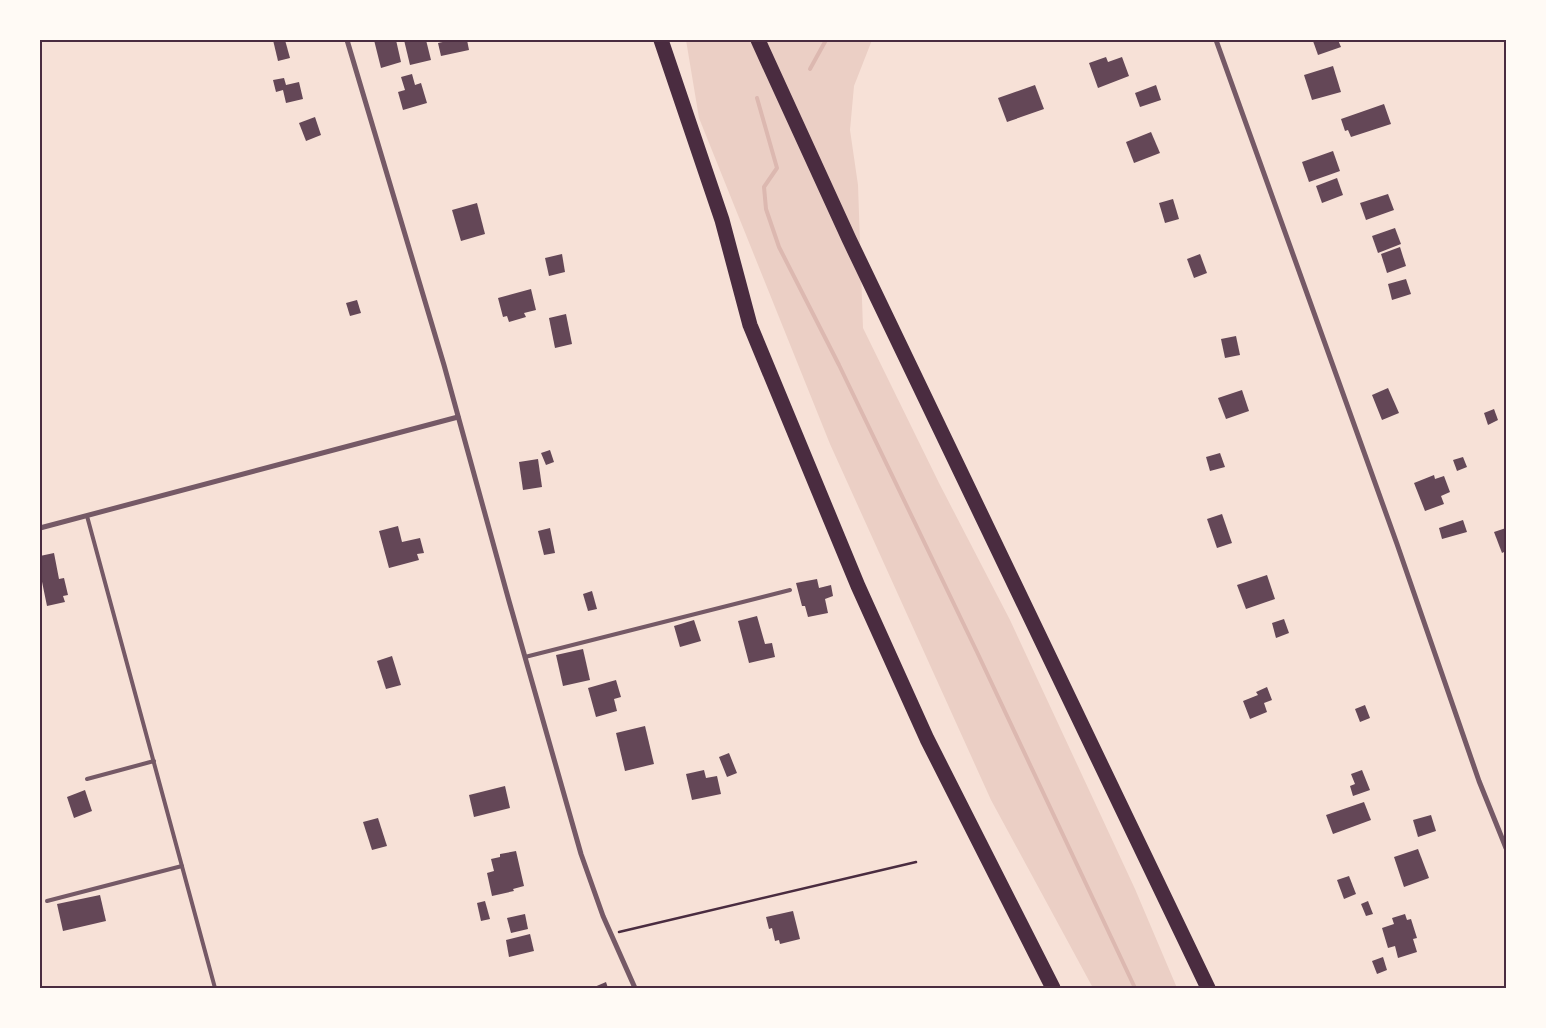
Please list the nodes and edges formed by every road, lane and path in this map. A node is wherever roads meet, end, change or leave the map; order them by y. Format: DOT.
graph roads {
  1 [pos="347,40"];
  2 [pos="661,40"];
  3 [pos="758,40"];
  4 [pos="1216,40"];
  5 [pos="458,417"];
  6 [pos="87,516"];
  7 [pos="40,528"];
  8 [pos="790,590"];
  9 [pos="525,656"];
  10 [pos="154,761"];
  11 [pos="86,779"];
  12 [pos="1506,848"];
  13 [pos="916,862"];
  14 [pos="182,866"];
  15 [pos="47,901"];
  16 [pos="611,934"];
  17 [pos="215,988"];
  18 [pos="635,988"];
  19 [pos="1053,988"];
  20 [pos="1208,988"];
  1 -- 5 [label="street"];
  2 -- 19 [label="highway"];
  3 -- 20 [label="highway"];
  4 -- 12 [label="street"];
  5 -- 6 [label="street"];
  5 -- 9 [label="street"];
  6 -- 7 [label="street"];
  6 -- 10 [label="lane"];
  8 -- 9 [label="lane"];
  9 -- 16 [label="street"];
  10 -- 11 [label="lane"];
  10 -- 14 [label="lane"];
  13 -- 16 [label="path"];
  14 -- 15 [label="lane"];
  14 -- 17 [label="lane"];
  16 -- 18 [label="street"];
}
